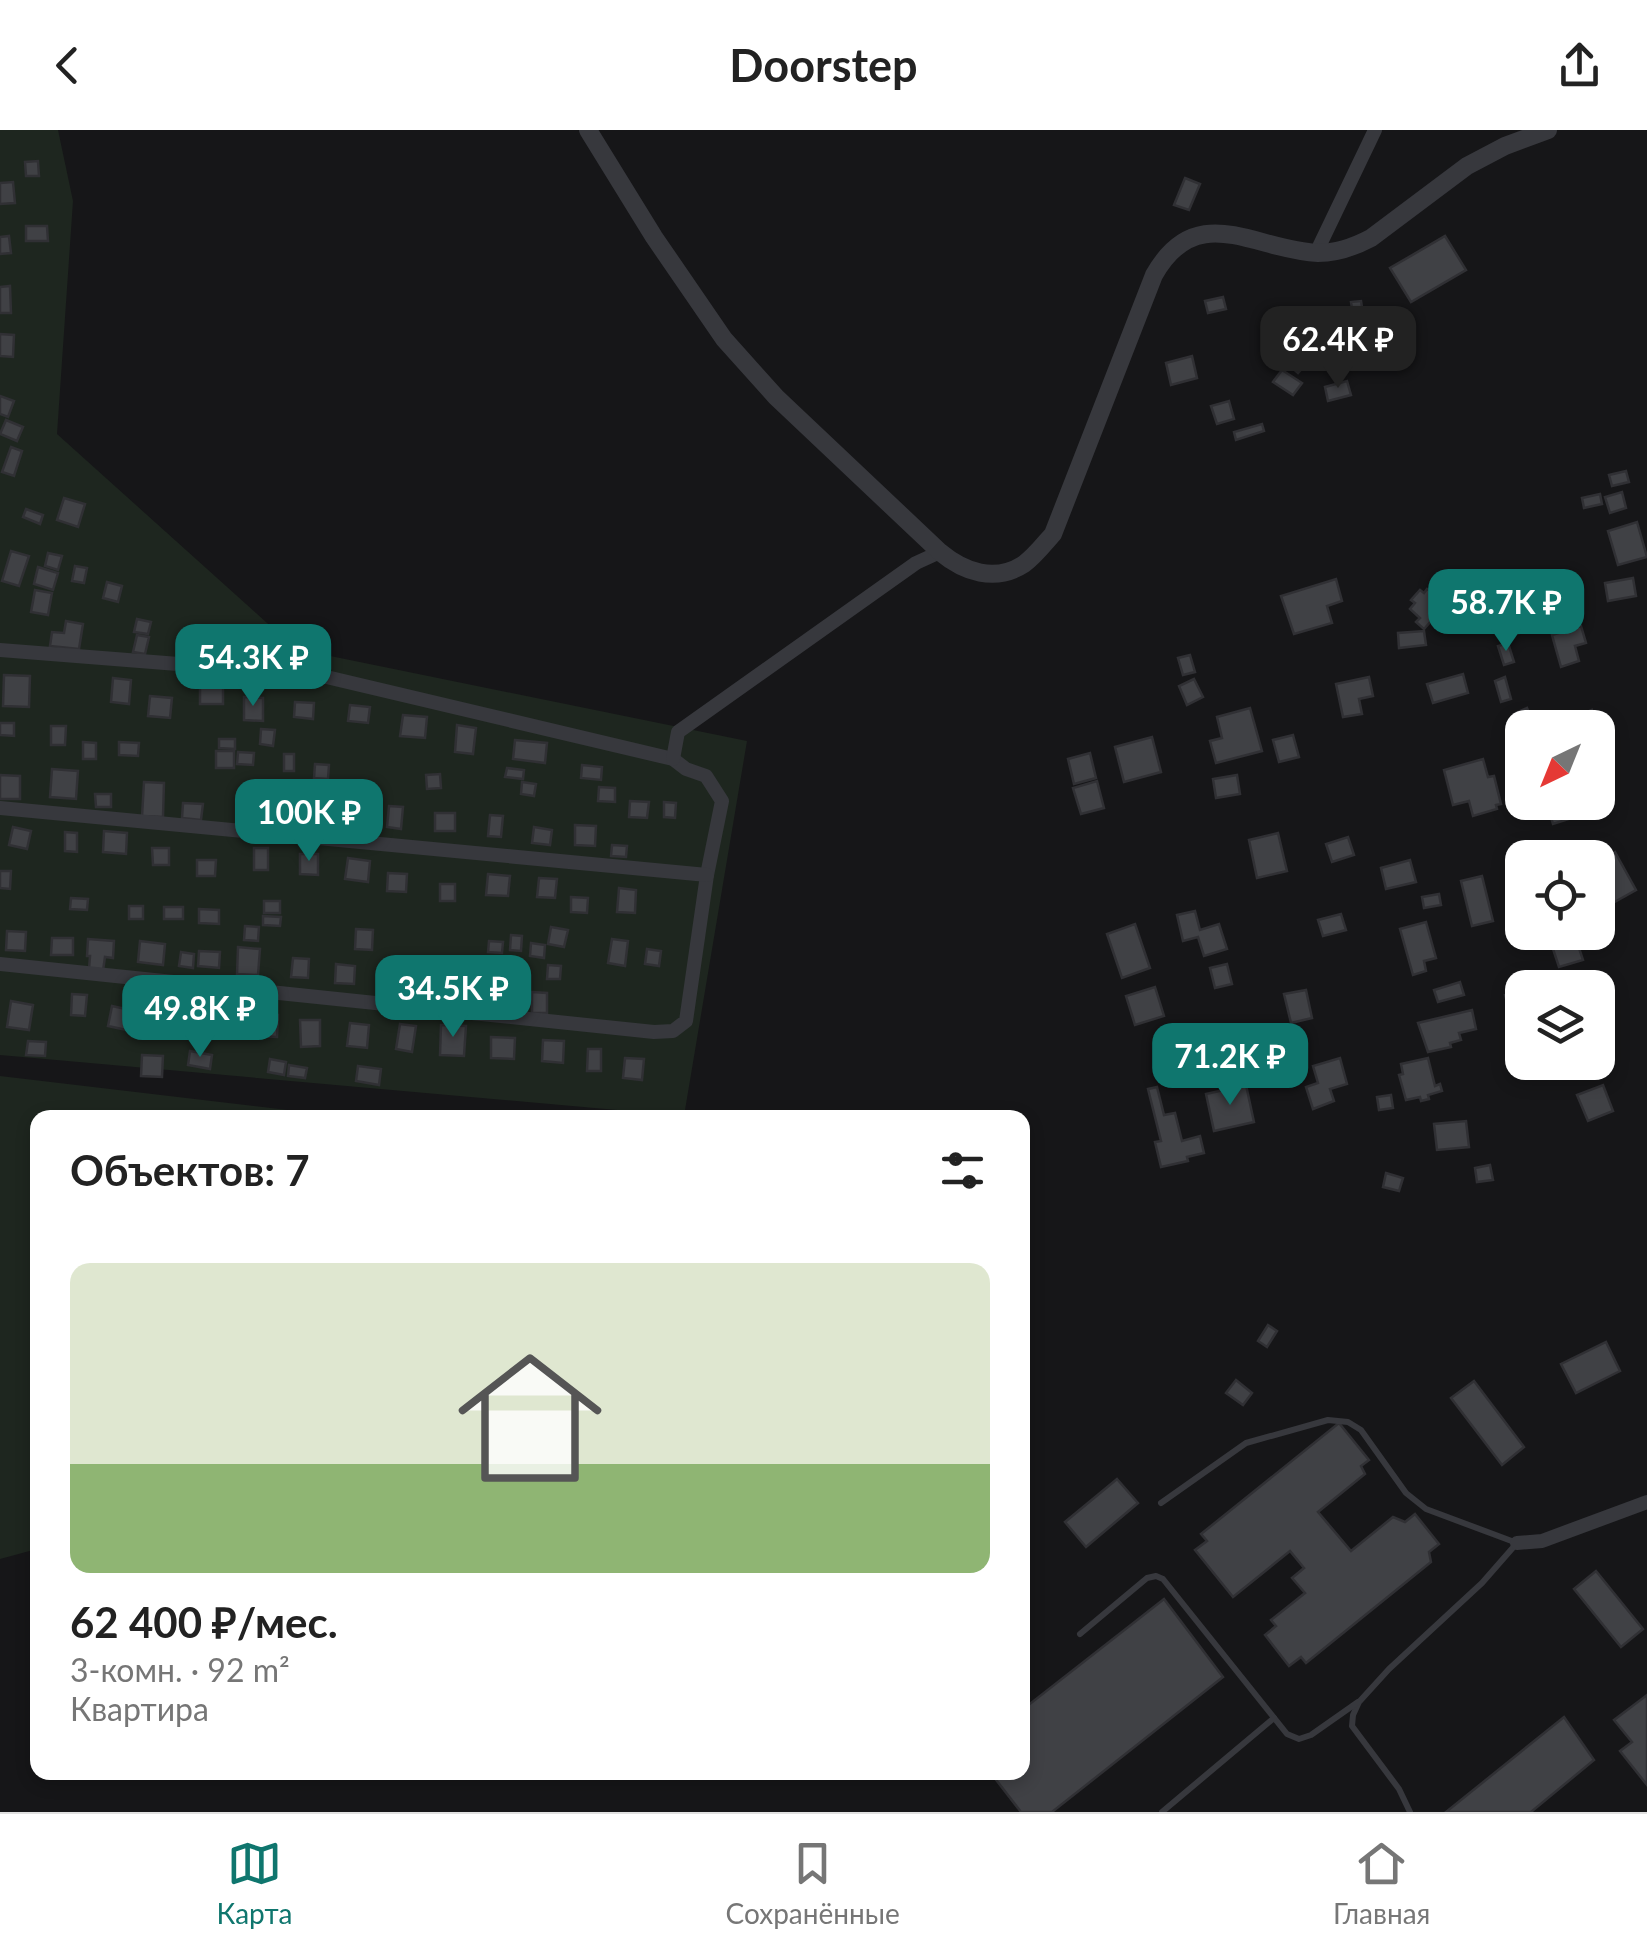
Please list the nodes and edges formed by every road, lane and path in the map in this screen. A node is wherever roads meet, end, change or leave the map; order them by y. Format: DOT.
graph roads {
  1 [pos="588,130"];
  2 [pos="1375,130"];
  3 [pos="1548,130"];
  4 [pos="1316,253"];
  5 [pos="940,552"];
  6 [pos="0,650"];
  7 [pos="673,759"];
  8 [pos="0,808"];
  9 [pos="707,875"];
  10 [pos="0,964"];
  11 [pos="1647,1502"];
  12 [pos="1161,1503"];
  13 [pos="1517,1543"];
  14 [pos="1080,1634"];
  15 [pos="1359,1702"];
  16 [pos="1274,1718"];
  17 [pos="1162,1812"];
  18 [pos="1410,1812"];
  1 -- 5 [label="street"];
  2 -- 4 [label="street"];
  3 -- 4 [label="street"];
  4 -- 5 [label="street"];
  5 -- 7 [label="street"];
  6 -- 7 [label="street"];
  7 -- 9 [label="street"];
  8 -- 9 [label="street"];
  9 -- 10 [label="street"];
  11 -- 13 [label="street"];
  12 -- 13 [label="lane"];
  13 -- 15 [label="lane"];
  14 -- 16 [label="lane"];
  15 -- 16 [label="lane"];
  15 -- 18 [label="lane"];
  16 -- 17 [label="lane"];
}
